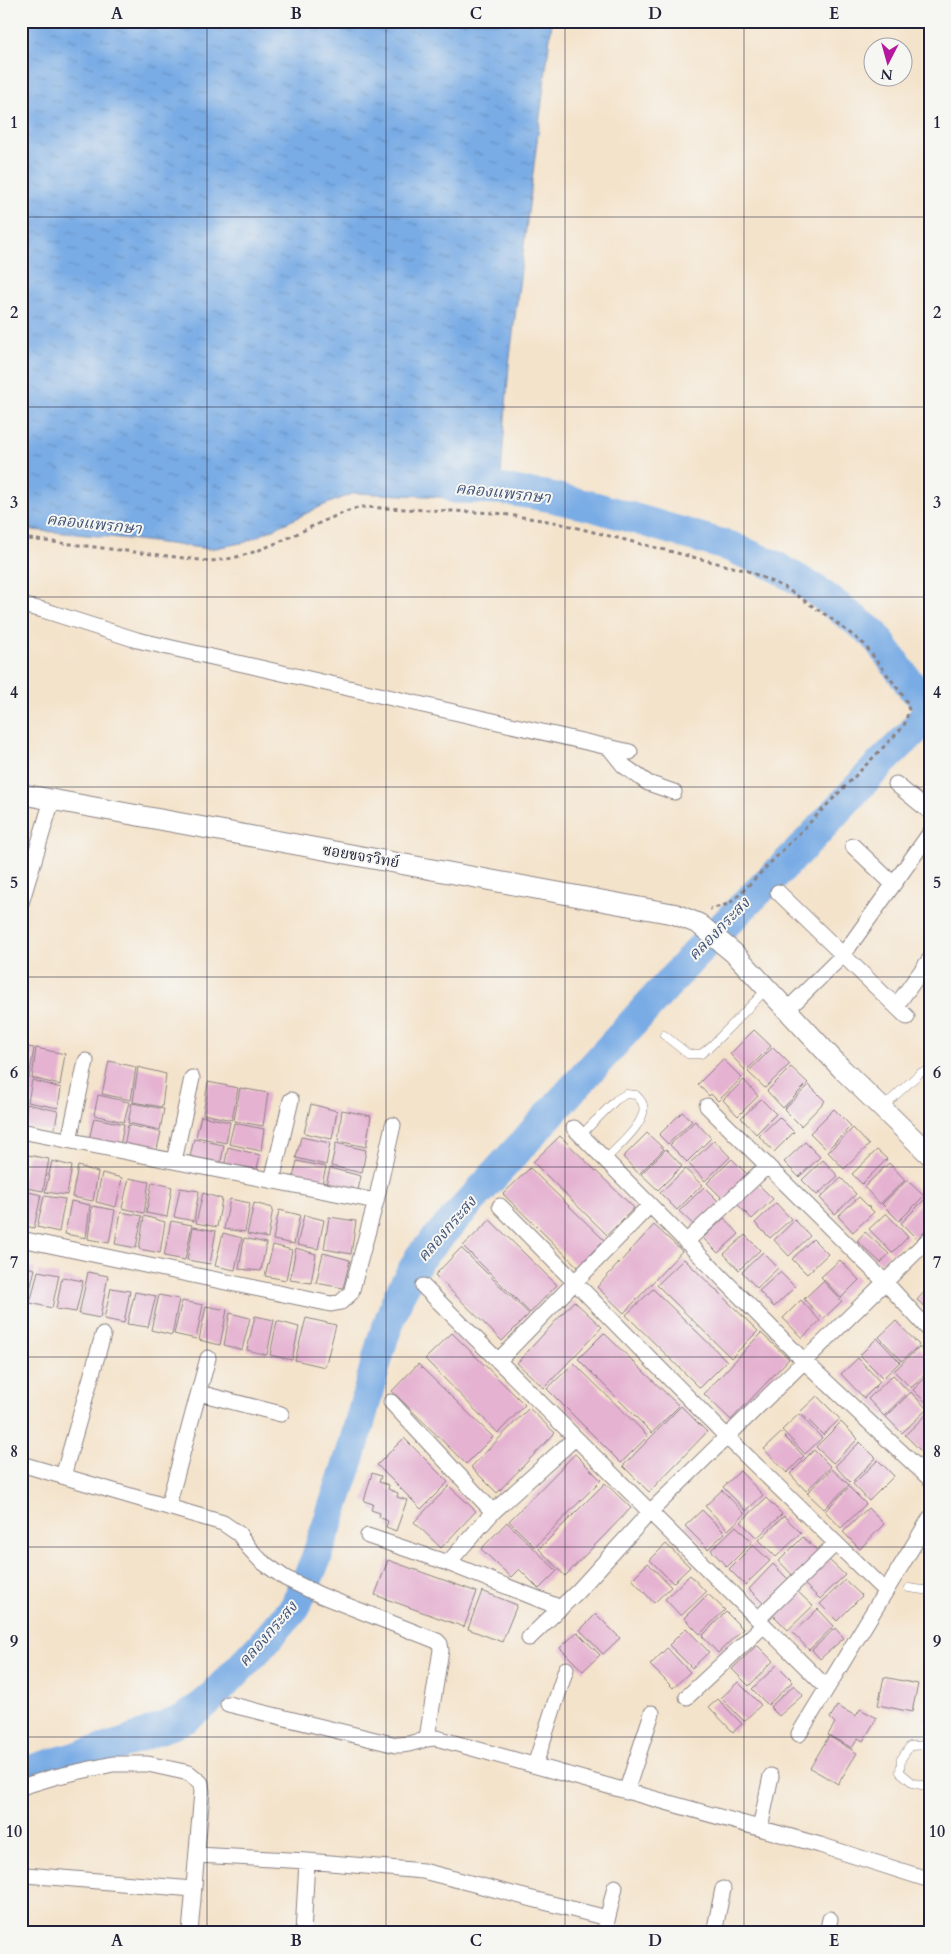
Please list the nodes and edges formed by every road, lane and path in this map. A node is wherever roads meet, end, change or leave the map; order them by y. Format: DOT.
graph roads {
  1 [pos="21,538"];
  2 [pos="21,605"];
  3 [pos="608,746"];
  4 [pos="630,752"];
  5 [pos="896,784"];
  6 [pos="674,792"];
  7 [pos="21,794"];
  8 [pos="52,800"];
  9 [pos="930,812"];
  10 [pos="930,833"];
  11 [pos="853,846"];
  12 [pos="894,884"];
  13 [pos="778,892"];
  14 [pos="21,903"];
  15 [pos="704,917"];
  16 [pos="843,955"];
  17 [pos="930,959"];
  18 [pos="768,988"];
  19 [pos="896,1006"];
  20 [pos="788,1009"];
  21 [pos="907,1017"];
  22 [pos="664,1035"];
  23 [pos="86,1061"];
  24 [pos="930,1070"];
  25 [pos="192,1078"];
  26 [pos="291,1100"];
  27 [pos="707,1106"];
  28 [pos="882,1108"];
  29 [pos="393,1125"];
  30 [pos="21,1131"];
  31 [pos="578,1131"];
  32 [pos="69,1140"];
  33 [pos="930,1155"];
  34 [pos="605,1160"];
  35 [pos="174,1161"];
  36 [pos="767,1166"];
  37 [pos="272,1181"];
  38 [pos="376,1201"];
  39 [pos="500,1206"];
  40 [pos="650,1206"];
  41 [pos="930,1238"];
  42 [pos="21,1239"];
  43 [pos="686,1242"];
  44 [pos="576,1282"];
  45 [pos="885,1282"];
  46 [pos="423,1286"];
  47 [pos="930,1331"];
  48 [pos="103,1335"];
  49 [pos="208,1358"];
  50 [pos="804,1361"];
  51 [pos="498,1362"];
  52 [pos="199,1393"];
  53 [pos="391,1402"];
  54 [pos="281,1414"];
  55 [pos="727,1436"];
  56 [pos="575,1438"];
  57 [pos="21,1464"];
  58 [pos="63,1476"];
  59 [pos="930,1479"];
  60 [pos="168,1506"];
  61 [pos="493,1512"];
  62 [pos="650,1512"];
  63 [pos="930,1518"];
  64 [pos="368,1536"];
  65 [pos="836,1544"];
  66 [pos="448,1563"];
  67 [pos="909,1588"];
  68 [pos="930,1590"];
  69 [pos="884,1591"];
  70 [pos="561,1608"];
  71 [pos="761,1622"];
  72 [pos="529,1638"];
  73 [pos="566,1669"];
  74 [pos="827,1688"];
  75 [pos="687,1697"];
  76 [pos="228,1704"];
  77 [pos="652,1713"];
  78 [pos="799,1734"];
  79 [pos="427,1738"];
  80 [pos="930,1745"];
  81 [pos="535,1765"];
  82 [pos="771,1776"];
  83 [pos="21,1787"];
  84 [pos="930,1787"];
  85 [pos="626,1792"];
  86 [pos="760,1828"];
  87 [pos="196,1856"];
  88 [pos="307,1861"];
  89 [pos="26,1875"];
  90 [pos="930,1880"];
  91 [pos="615,1887"];
  92 [pos="193,1889"];
  93 [pos="723,1889"];
  94 [pos="606,1925"];
  95 [pos="190,1933"];
  96 [pos="302,1933"];
  97 [pos="714,1933"];
  1 -- 15 [label="path"];
  2 -- 3 [label="street"];
  3 -- 4 [label="street"];
  3 -- 6 [label="street"];
  5 -- 9 [label="street"];
  7 -- 8 [label="street, ซอยขจรวิทย์"];
  8 -- 14 [label="street"];
  8 -- 15 [label="street, ซอยขจรวิทย์"];
  10 -- 12 [label="street"];
  11 -- 12 [label="street"];
  12 -- 16 [label="street"];
  13 -- 16 [label="street"];
  15 -- 18 [label="street, ซอยขจรวิทย์"];
  16 -- 19 [label="street"];
  16 -- 20 [label="street"];
  17 -- 19 [label="street"];
  18 -- 20 [label="street, ซอยขจรวิทย์"];
  18 -- 22 [label="lane"];
  19 -- 21 [label="street"];
  20 -- 28 [label="street, ซอยขจรวิทย์"];
  23 -- 32 [label="street"];
  24 -- 28 [label="lane"];
  25 -- 35 [label="street"];
  26 -- 37 [label="street"];
  27 -- 36 [label="street"];
  28 -- 33 [label="street, ซอยขจรวิทย์"];
  29 -- 38 [label="street"];
  30 -- 32 [label="street"];
  31 -- 34 [label="street"];
  31 -- 34 [label="lane"];
  32 -- 35 [label="street"];
  34 -- 40 [label="street"];
  35 -- 37 [label="street"];
  36 -- 43 [label="street"];
  36 -- 45 [label="street"];
  37 -- 38 [label="street"];
  38 -- 42 [label="street"];
  39 -- 44 [label="street"];
  40 -- 43 [label="street"];
  40 -- 44 [label="street"];
  41 -- 45 [label="street"];
  43 -- 50 [label="street"];
  44 -- 51 [label="street"];
  44 -- 55 [label="street"];
  45 -- 47 [label="street"];
  45 -- 50 [label="street"];
  46 -- 51 [label="street"];
  48 -- 58 [label="street"];
  49 -- 52 [label="street"];
  50 -- 55 [label="street"];
  50 -- 59 [label="street"];
  51 -- 56 [label="street"];
  52 -- 54 [label="street"];
  52 -- 60 [label="street"];
  53 -- 61 [label="street"];
  55 -- 62 [label="street"];
  55 -- 65 [label="street"];
  56 -- 61 [label="street"];
  56 -- 62 [label="street"];
  57 -- 58 [label="street"];
  58 -- 60 [label="street"];
  60 -- 79 [label="street"];
  61 -- 66 [label="street"];
  62 -- 70 [label="street"];
  62 -- 71 [label="street"];
  63 -- 69 [label="street"];
  64 -- 66 [label="street"];
  65 -- 69 [label="street"];
  65 -- 71 [label="street"];
  66 -- 70 [label="street"];
  67 -- 68 [label="lane"];
  69 -- 74 [label="street"];
  70 -- 72 [label="street"];
  71 -- 74 [label="street"];
  71 -- 75 [label="street"];
  73 -- 81 [label="street"];
  74 -- 78 [label="street"];
  76 -- 79 [label="street"];
  77 -- 85 [label="street"];
  79 -- 81 [label="street"];
  80 -- 84 [label="lane"];
  81 -- 85 [label="street"];
  82 -- 86 [label="street"];
  83 -- 87 [label="street"];
  85 -- 86 [label="street"];
  86 -- 90 [label="street"];
  87 -- 88 [label="street"];
  87 -- 92 [label="street"];
  88 -- 94 [label="street"];
  88 -- 96 [label="street"];
  89 -- 92 [label="street"];
  91 -- 94 [label="street"];
  92 -- 95 [label="street"];
  93 -- 97 [label="street"];
}
